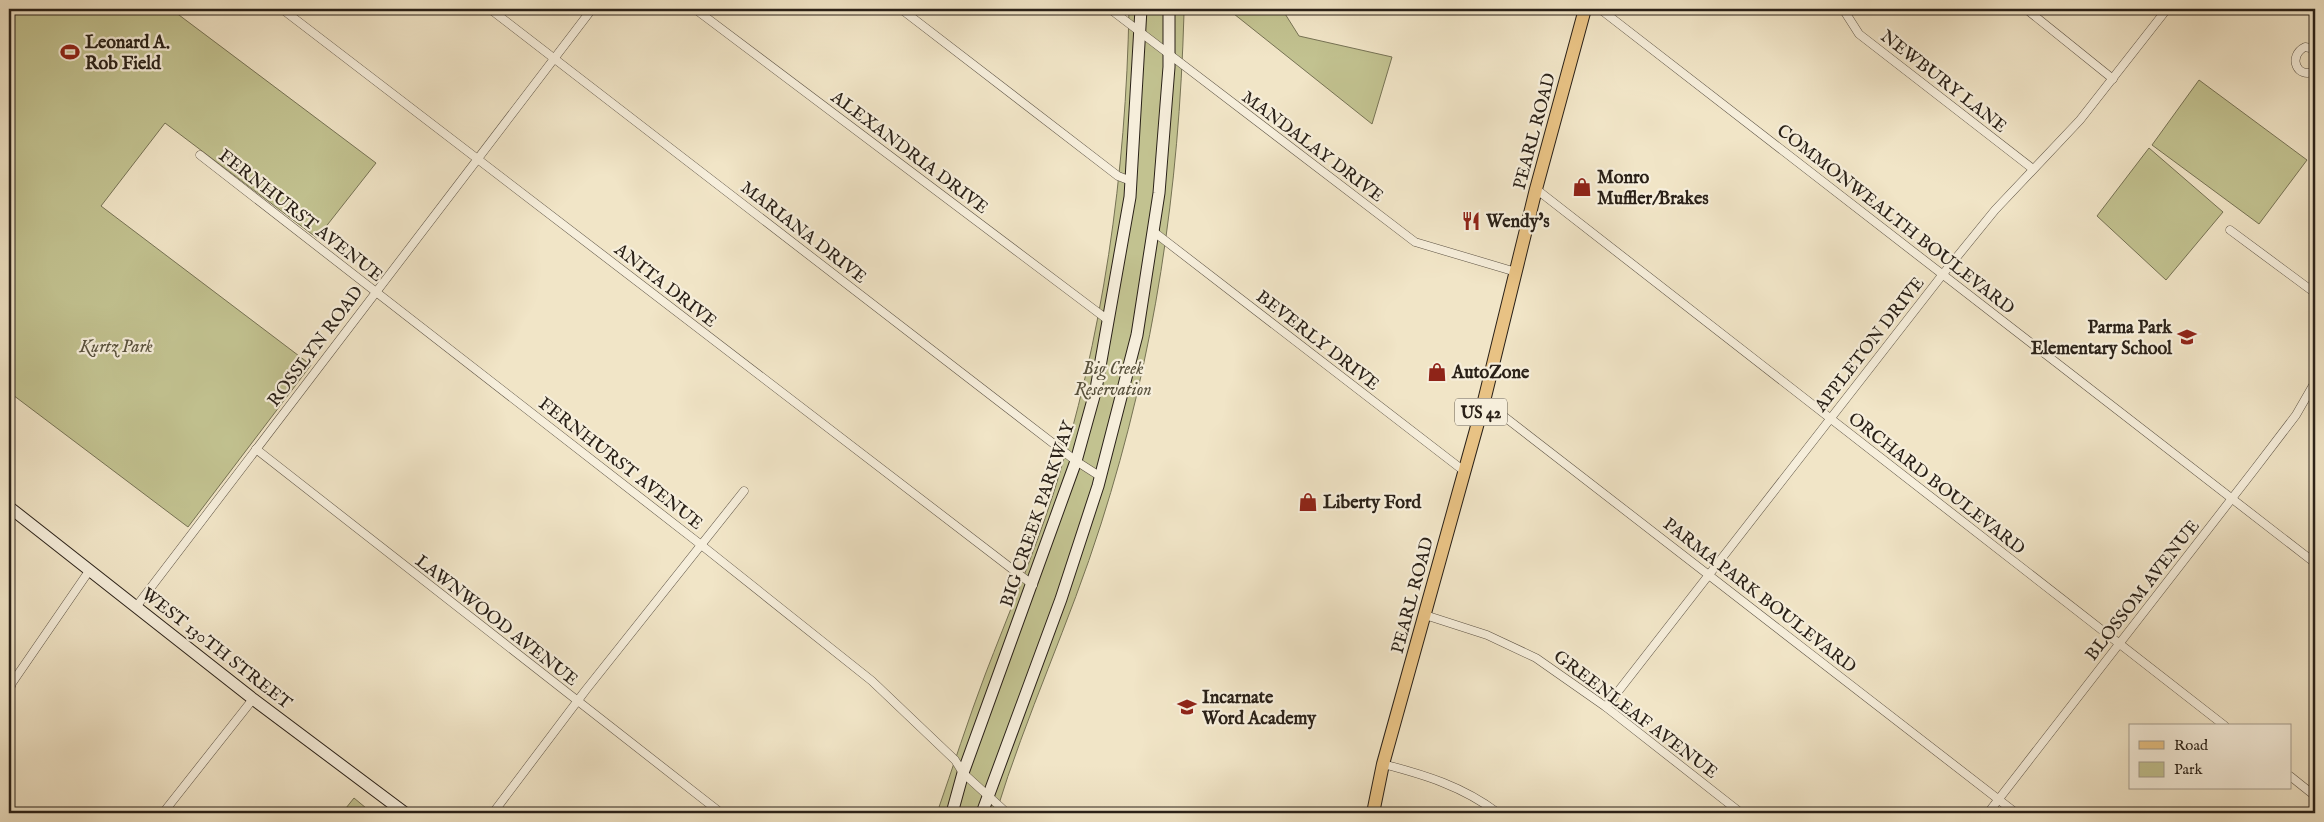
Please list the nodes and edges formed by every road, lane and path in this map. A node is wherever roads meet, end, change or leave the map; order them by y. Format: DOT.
graph roads {
  1 [pos="282,9"];
  2 [pos="490,9"];
  3 [pos="592,9"];
  4 [pos="695,9"];
  5 [pos="901,9"];
  6 [pos="1110,9"];
  7 [pos="1141,9"];
  8 [pos="1169,9"];
  9 [pos="1585,9"];
  10 [pos="1600,9"];
  11 [pos="1843,9"];
  12 [pos="2026,9"];
  13 [pos="2167,9"];
  14 [pos="1141,33"];
  15 [pos="2315,49"];
  16 [pos="1168,54"];
  17 [pos="555,58"];
  18 [pos="2315,71"];
  19 [pos="2113,79"];
  20 [pos="200,155"];
  21 [pos="478,159"];
  22 [pos="2033,169"];
  23 [pos="1131,182"];
  24 [pos="1536,189"];
  25 [pos="2230,230"];
  26 [pos="1154,232"];
  27 [pos="1516,272"];
  28 [pos="1943,274"];
  29 [pos="375,292"];
  30 [pos="2315,294"];
  31 [pos="1108,320"];
  32 [pos="2315,382"];
  33 [pos="1484,401"];
  34 [pos="1830,418"];
  35 [pos="256,449"];
  36 [pos="1076,461"];
  37 [pos="1464,471"];
  38 [pos="1101,477"];
  39 [pos="744,491"];
  40 [pos="2232,500"];
  41 [pos="9,507"];
  42 [pos="700,544"];
  43 [pos="2315,563"];
  44 [pos="89,570"];
  45 [pos="1709,574"];
  46 [pos="1033,585"];
  47 [pos="136,607"];
  48 [pos="1425,615"];
  49 [pos="2120,644"];
  50 [pos="9,692"];
  51 [pos="253,699"];
  52 [pos="577,702"];
  53 [pos="1606,707"];
  54 [pos="2222,724"];
  55 [pos="1383,764"];
  56 [pos="963,773"];
  57 [pos="2292,778"];
  58 [pos="988,795"];
  59 [pos="2315,796"];
  60 [pos="1999,800"];
  61 [pos="164,813"];
  62 [pos="405,813"];
  63 [pos="493,813"];
  64 [pos="721,813"];
  65 [pos="952,813"];
  66 [pos="982,813"];
  67 [pos="1007,813"];
  68 [pos="1373,813"];
  69 [pos="1498,813"];
  70 [pos="1741,813"];
  71 [pos="1988,813"];
  72 [pos="2016,813"];
  1 -- 21 [label="street, ANITA DRIVE"];
  2 -- 17 [label="street, MARIANA DRIVE"];
  3 -- 17 [label="street, ROSSLYN ROAD"];
  4 -- 31 [label="street, ALEXANDRIA DRIVE"];
  5 -- 23 [label="street"];
  6 -- 14 [label="street, MANDALAY DRIVE"];
  7 -- 14 [label="street, BIG CREEK PARKWAY"];
  8 -- 16 [label="street"];
  9 -- 24 [label="main road, PEARL ROAD / US 42"];
  10 -- 28 [label="street, COMMONWEALTH BOULEVARD"];
  11 -- 22 [label="street, NEWBURY LANE"];
  12 -- 19 [label="street"];
  13 -- 19 [label="street, APPLETON DRIVE"];
  14 -- 16 [label="street, MANDALAY DRIVE"];
  14 -- 23 [label="street, BIG CREEK PARKWAY"];
  15 -- 18 [label="street"];
  16 -- 26 [label="street"];
  16 -- 27 [label="street, MANDALAY DRIVE"];
  17 -- 21 [label="street, ROSSLYN ROAD"];
  17 -- 36 [label="street, MARIANA DRIVE"];
  19 -- 22 [label="street, APPLETON DRIVE"];
  20 -- 29 [label="street, FERNHURST AVENUE"];
  21 -- 29 [label="street, ROSSLYN ROAD"];
  21 -- 46 [label="street, ANITA DRIVE"];
  22 -- 28 [label="street, APPLETON DRIVE"];
  23 -- 31 [label="street, BIG CREEK PARKWAY"];
  24 -- 27 [label="main road, PEARL ROAD / US 42"];
  24 -- 34 [label="street, ORCHARD BOULEVARD"];
  25 -- 30 [label="street"];
  26 -- 37 [label="street, BEVERLY DRIVE"];
  26 -- 38 [label="street"];
  27 -- 33 [label="main road, PEARL ROAD / US 42"];
  28 -- 34 [label="street, APPLETON DRIVE"];
  28 -- 40 [label="street, COMMONWEALTH BOULEVARD"];
  29 -- 35 [label="street, ROSSLYN ROAD"];
  29 -- 42 [label="street, FERNHURST AVENUE"];
  31 -- 36 [label="street, BIG CREEK PARKWAY"];
  32 -- 40 [label="street, BLOSSOM AVENUE"];
  33 -- 37 [label="main road, PEARL ROAD / US 42"];
  33 -- 45 [label="street, PARMA PARK BOULEVARD"];
  34 -- 45 [label="street, APPLETON DRIVE"];
  34 -- 49 [label="street, ORCHARD BOULEVARD"];
  35 -- 47 [label="street, ROSSLYN ROAD"];
  35 -- 52 [label="street, LAWNWOOD AVENUE"];
  36 -- 38 [label="street, MARIANA DRIVE"];
  36 -- 46 [label="street, BIG CREEK PARKWAY"];
  37 -- 48 [label="main road, PEARL ROAD / US 42"];
  38 -- 58 [label="street"];
  39 -- 42 [label="street"];
  40 -- 43 [label="street, COMMONWEALTH BOULEVARD"];
  40 -- 49 [label="street, BLOSSOM AVENUE"];
  41 -- 44 [label="street, WEST 130TH STREET"];
  42 -- 52 [label="street"];
  42 -- 56 [label="street, FERNHURST AVENUE"];
  44 -- 47 [label="street, WEST 130TH STREET"];
  44 -- 50 [label="street"];
  45 -- 53 [label="street, APPLETON DRIVE"];
  45 -- 60 [label="street, PARMA PARK BOULEVARD"];
  46 -- 56 [label="street, BIG CREEK PARKWAY"];
  47 -- 51 [label="street, WEST 130TH STREET"];
  48 -- 53 [label="street, GREENLEAF AVENUE"];
  48 -- 55 [label="main road, PEARL ROAD / US 42"];
  49 -- 54 [label="street, ORCHARD BOULEVARD"];
  49 -- 60 [label="street, BLOSSOM AVENUE"];
  51 -- 61 [label="street"];
  51 -- 62 [label="street, WEST 130TH STREET"];
  52 -- 63 [label="street"];
  52 -- 64 [label="street, LAWNWOOD AVENUE"];
  53 -- 70 [label="street, GREENLEAF AVENUE"];
  55 -- 68 [label="main road, PEARL ROAD / US 42"];
  55 -- 69 [label="street"];
  56 -- 58 [label="street, FERNHURST AVENUE"];
  56 -- 65 [label="street, BIG CREEK PARKWAY"];
  57 -- 59 [label="street"];
  58 -- 66 [label="street"];
  58 -- 67 [label="street, FERNHURST AVENUE"];
  60 -- 71 [label="street, BLOSSOM AVENUE"];
  60 -- 72 [label="street, PARMA PARK BOULEVARD"];
}
